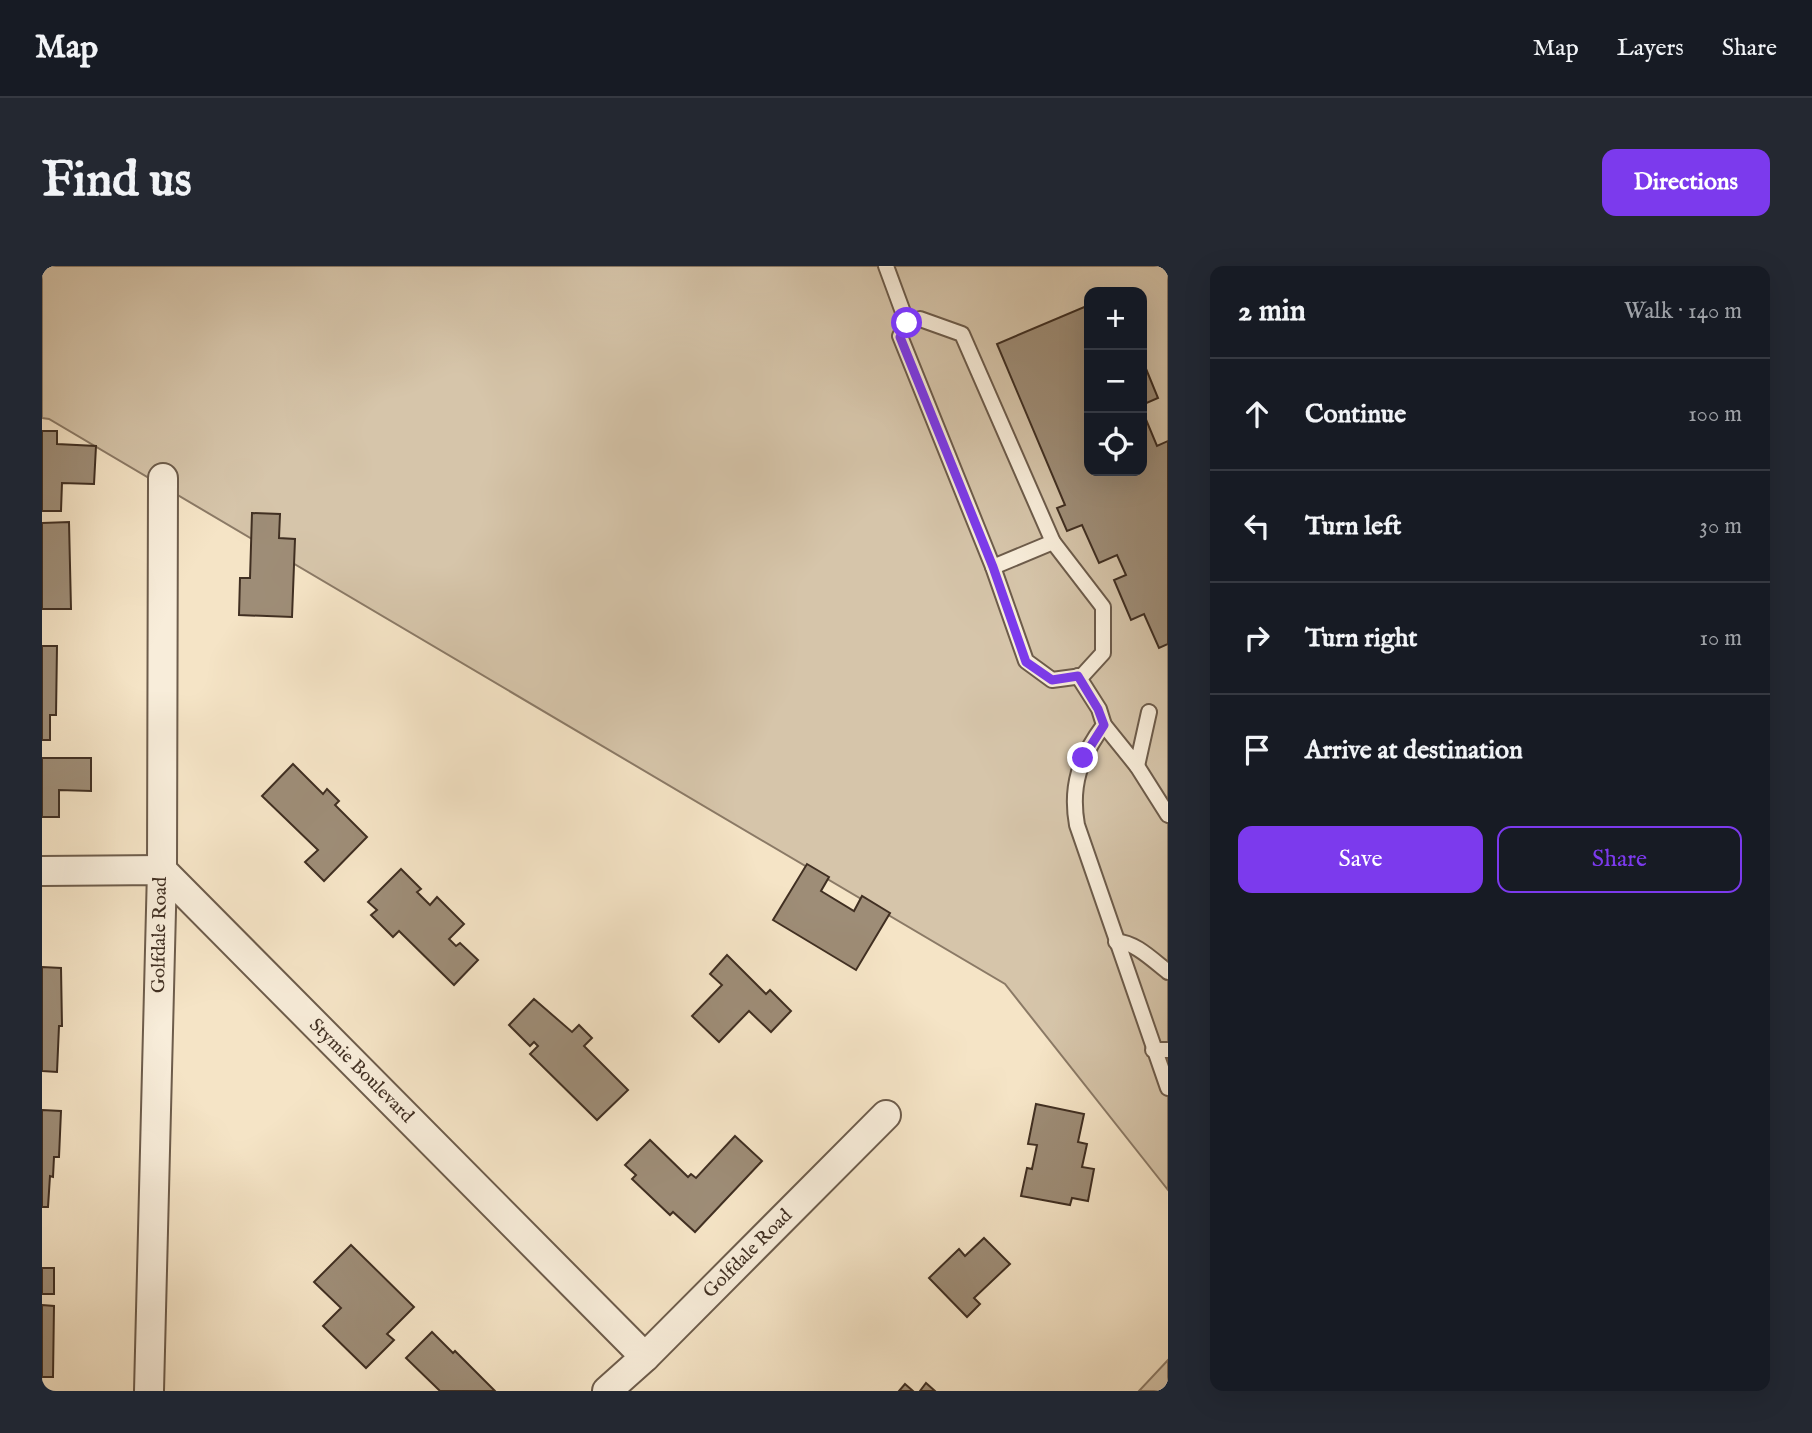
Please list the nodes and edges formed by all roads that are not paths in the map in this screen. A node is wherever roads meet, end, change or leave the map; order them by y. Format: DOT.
graph roads {
  1 [pos="886,266"];
  2 [pos="907,323"];
  3 [pos="163,478"];
  4 [pos="1053,542"];
  5 [pos="993,567"];
  6 [pos="1078,676"];
  7 [pos="1149,712"];
  8 [pos="1104,725"];
  9 [pos="1136,766"];
  10 [pos="1168,815"];
  11 [pos="162,870"];
  12 [pos="42,871"];
  13 [pos="1116,942"];
  14 [pos="1168,972"];
  15 [pos="1161,1050"];
  16 [pos="1168,1088"];
  17 [pos="886,1115"];
  18 [pos="645,1357"];
  19 [pos="149,1391"];
  20 [pos="607,1391"];
  1 -- 2 [label="lane"];
  2 -- 4 [label="lane"];
  2 -- 5 [label="lane"];
  3 -- 11 [label="street, Golfdale Road"];
  4 -- 5 [label="lane"];
  4 -- 6 [label="lane"];
  5 -- 6 [label="lane"];
  6 -- 8 [label="lane"];
  7 -- 9 [label="lane"];
  8 -- 9 [label="lane"];
  8 -- 13 [label="lane"];
  9 -- 10 [label="lane"];
  11 -- 12 [label="street"];
  11 -- 18 [label="street, Stymie Boulevard"];
  11 -- 19 [label="street, Golfdale Road"];
  13 -- 14 [label="lane"];
  13 -- 15 [label="lane"];
  15 -- 16 [label="lane"];
  17 -- 18 [label="street, Golfdale Road"];
  18 -- 20 [label="street, Golfdale Road"];
}
